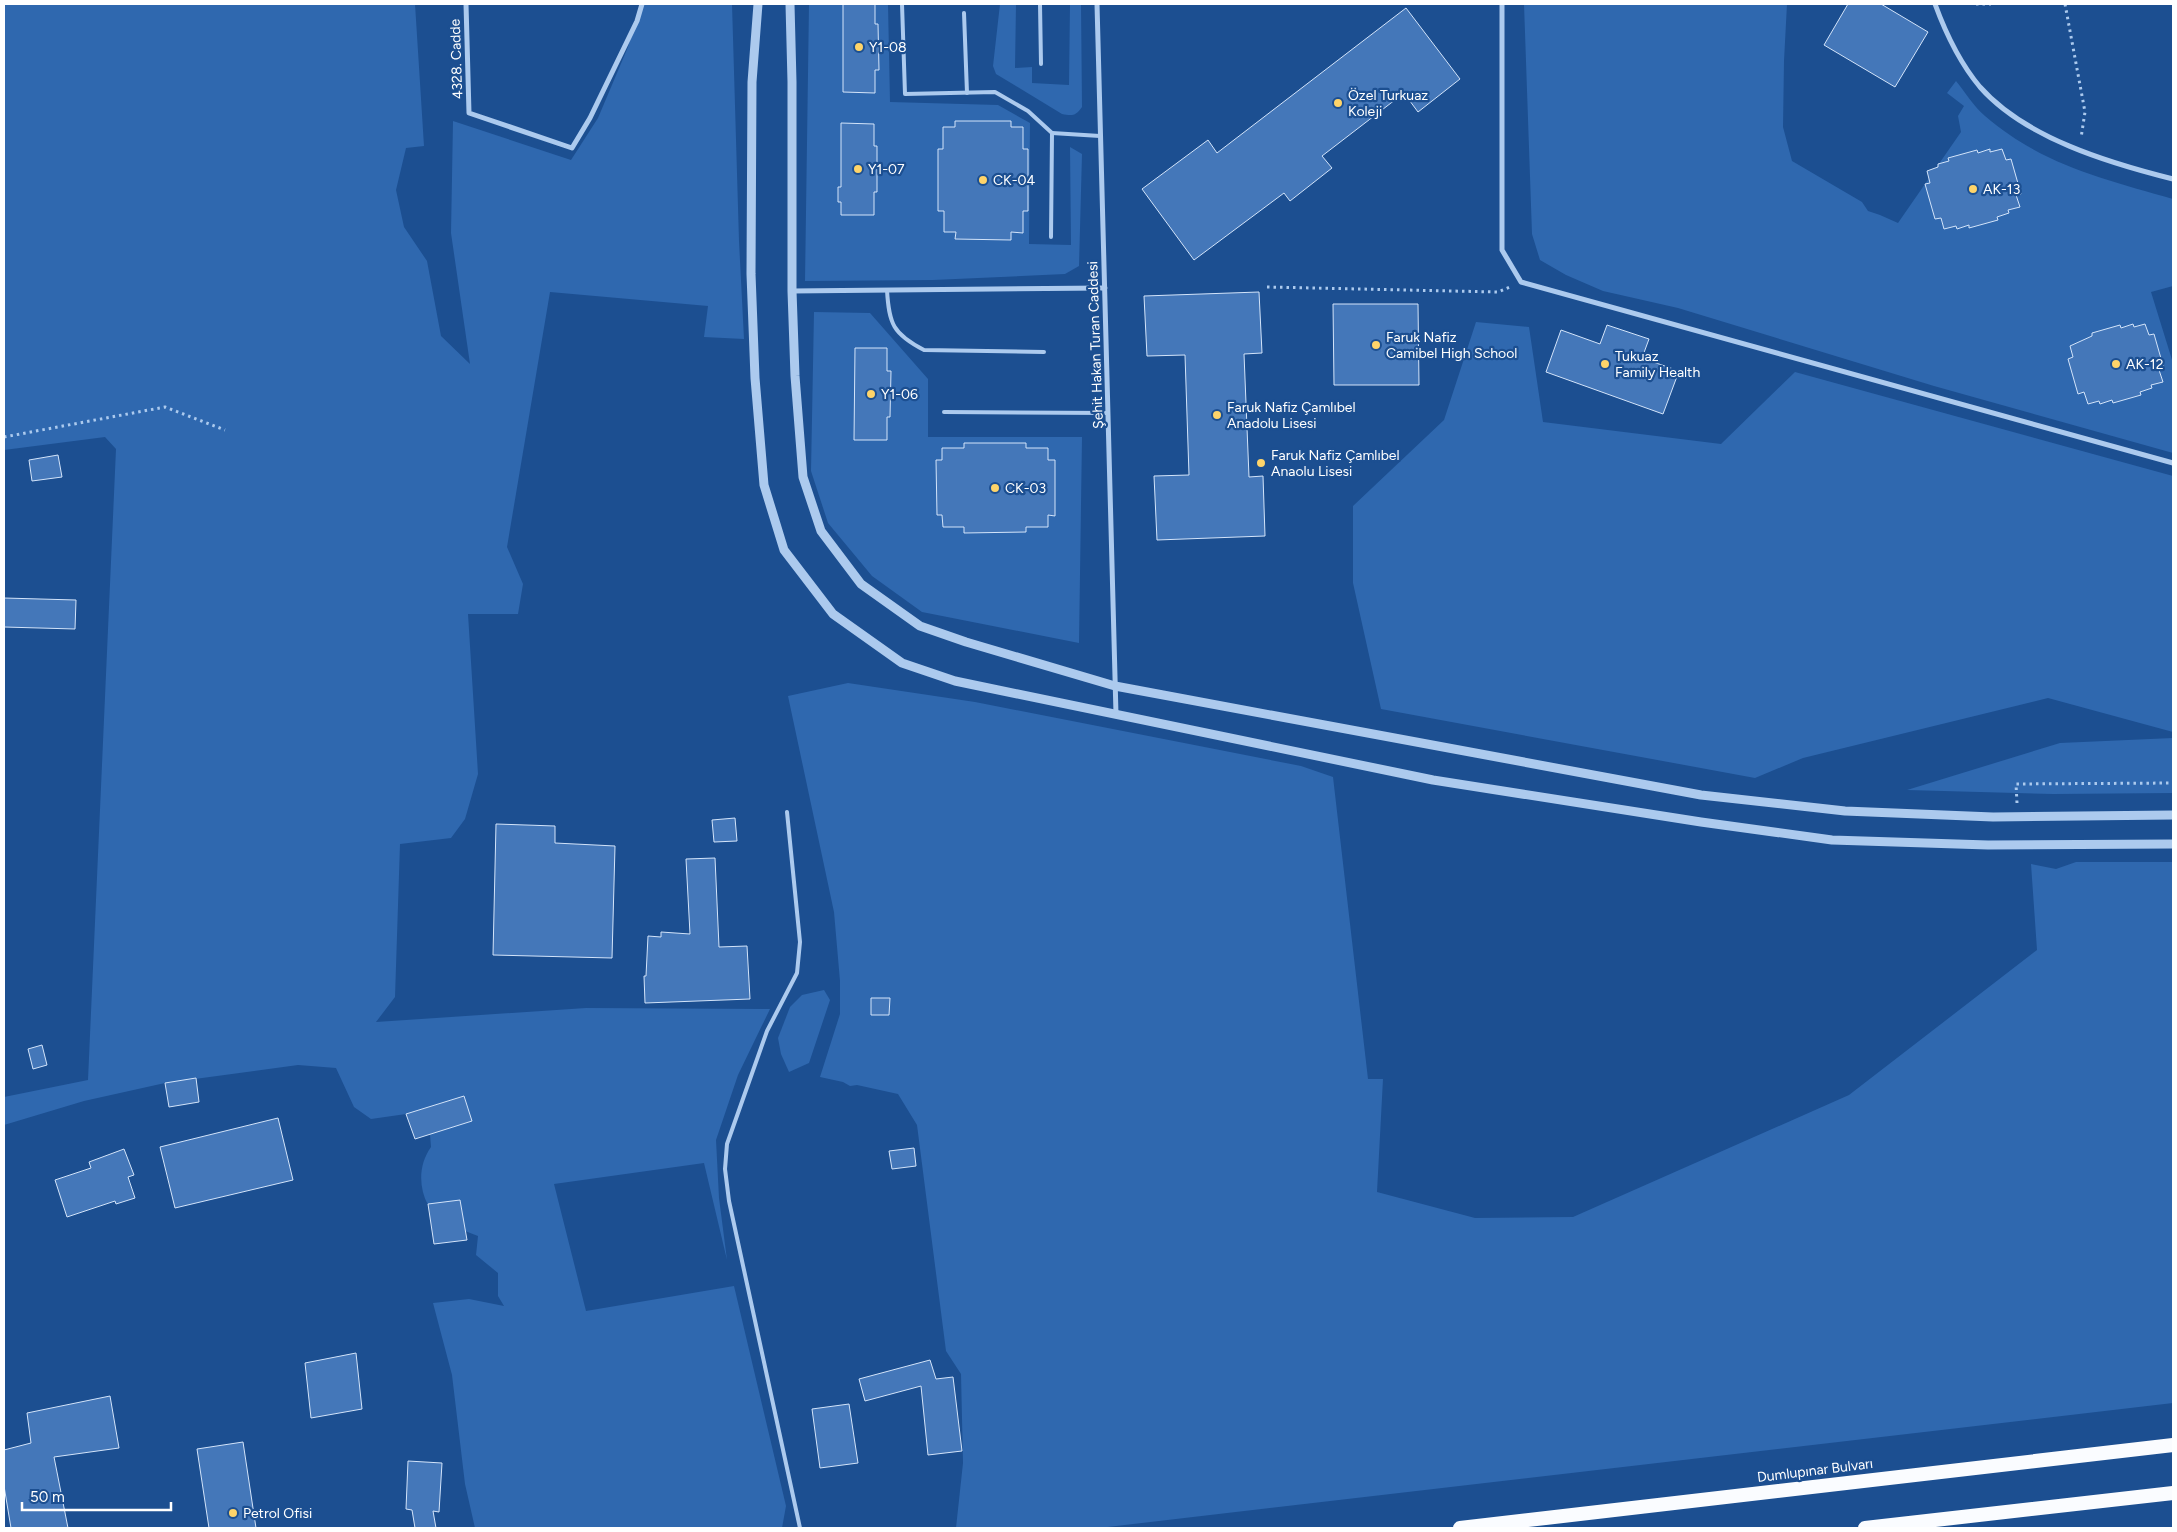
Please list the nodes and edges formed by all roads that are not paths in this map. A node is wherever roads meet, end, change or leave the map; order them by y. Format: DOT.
graph roads {
  1 [pos="466,4"];
  2 [pos="642,4"];
  3 [pos="758,4"];
  4 [pos="790,4"];
  5 [pos="902,4"];
  6 [pos="1040,4"];
  7 [pos="1097,4"];
  8 [pos="1502,4"];
  9 [pos="1935,4"];
  10 [pos="964,13"];
  11 [pos="1041,64"];
  12 [pos="968,93"];
  13 [pos="1052,133"];
  14 [pos="1100,136"];
  15 [pos="2173,179"];
  16 [pos="1051,237"];
  17 [pos="1105,288"];
  18 [pos="887,290"];
  19 [pos="792,291"];
  20 [pos="1044,352"];
  21 [pos="944,412"];
  22 [pos="1108,413"];
  23 [pos="2173,463"];
  24 [pos="1115,686"];
  25 [pos="1116,714"];
  26 [pos="787,812"];
  27 [pos="2173,815"];
  28 [pos="2173,844"];
  29 [pos="2173,1445"];
  30 [pos="2173,1493"];
  31 [pos="800,1528"];
  32 [pos="1460,1528"];
  33 [pos="1865,1528"];
  1 -- 2 [label="street, 4328. Cadde"];
  3 -- 25 [label="street"];
  4 -- 19 [label="street"];
  5 -- 12 [label="lane"];
  6 -- 11 [label="lane"];
  7 -- 14 [label="street, Şehit Hakan Turan Caddesi"];
  8 -- 23 [label="street"];
  9 -- 15 [label="street"];
  10 -- 12 [label="lane"];
  12 -- 13 [label="lane"];
  13 -- 14 [label="lane"];
  13 -- 16 [label="lane"];
  14 -- 17 [label="street, Şehit Hakan Turan Caddesi"];
  17 -- 18 [label="street"];
  17 -- 22 [label="street, Şehit Hakan Turan Caddesi"];
  18 -- 19 [label="street"];
  18 -- 20 [label="lane"];
  19 -- 24 [label="street"];
  21 -- 22 [label="lane"];
  22 -- 24 [label="street, Şehit Hakan Turan Caddesi"];
  24 -- 25 [label="street, Şehit Hakan Turan Caddesi"];
  24 -- 27 [label="street"];
  25 -- 28 [label="street"];
  26 -- 31 [label="lane"];
  29 -- 32 [label="highway, Dumlupınar Bulvarı"];
  30 -- 33 [label="highway"];
}
